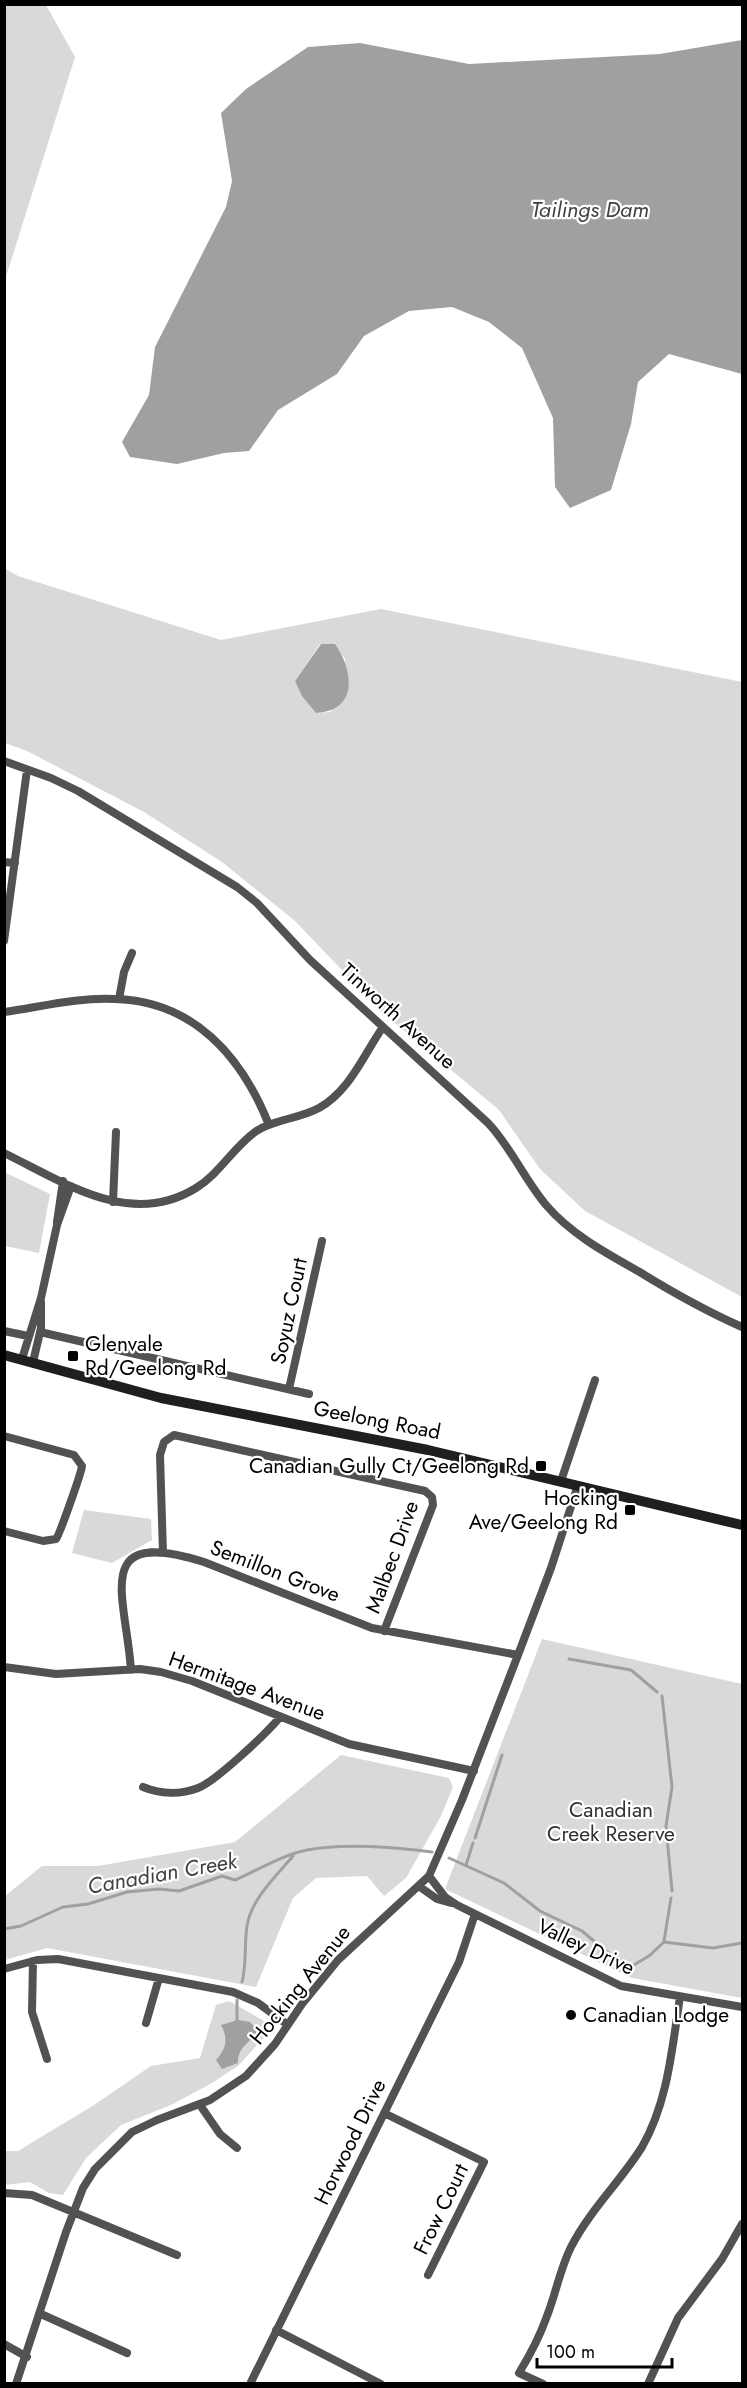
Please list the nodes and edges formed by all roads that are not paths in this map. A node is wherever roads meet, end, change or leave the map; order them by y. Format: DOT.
graph roads {
  1 [pos="4,761"];
  2 [pos="27,770"];
  3 [pos="4,862"];
  4 [pos="15,863"];
  5 [pos="4,941"];
  6 [pos="132,953"];
  7 [pos="119,999"];
  8 [pos="4,1012"];
  9 [pos="383,1027"];
  10 [pos="269,1125"];
  11 [pos="117,1132"];
  12 [pos="4,1153"];
  13 [pos="67,1183"];
  14 [pos="113,1202"];
  15 [pos="322,1240"];
  16 [pos="41,1298"];
  17 [pos="742,1327"];
  18 [pos="4,1331"];
  19 [pos="28,1334"];
  20 [pos="40,1334"];
  21 [pos="4,1355"];
  22 [pos="22,1359"];
  23 [pos="33,1362"];
  24 [pos="595,1380"];
  25 [pos="290,1389"];
  26 [pos="309,1394"];
  27 [pos="4,1436"];
  28 [pos="561,1481"];
  29 [pos="578,1485"];
  30 [pos="742,1525"];
  31 [pos="4,1531"];
  32 [pos="163,1553"];
  33 [pos="384,1631"];
  34 [pos="518,1655"];
  35 [pos="4,1667"];
  36 [pos="131,1670"];
  37 [pos="280,1717"];
  38 [pos="474,1772"];
  39 [pos="143,1787"];
  40 [pos="429,1876"];
  41 [pos="420,1887"];
  42 [pos="457,1905"];
  43 [pos="475,1914"];
  44 [pos="33,1961"];
  45 [pos="4,1969"];
  46 [pos="159,1978"];
  47 [pos="680,1997"];
  48 [pos="742,2007"];
  49 [pos="146,2023"];
  50 [pos="288,2025"];
  51 [pos="47,2059"];
  52 [pos="200,2105"];
  53 [pos="384,2113"];
  54 [pos="237,2148"];
  55 [pos="4,2193"];
  56 [pos="74,2211"];
  57 [pos="742,2224"];
  58 [pos="177,2255"];
  59 [pos="428,2275"];
  60 [pos="41,2314"];
  61 [pos="276,2330"];
  62 [pos="4,2344"];
  63 [pos="127,2353"];
  64 [pos="27,2357"];
  65 [pos="16,2384"];
  66 [pos="250,2384"];
  67 [pos="381,2384"];
  68 [pos="543,2384"];
  69 [pos="648,2384"];
  1 -- 2 [label="street, Tinworth Avenue"];
  2 -- 4 [label="street"];
  2 -- 9 [label="street, Tinworth Avenue"];
  3 -- 4 [label="street"];
  4 -- 5 [label="street"];
  6 -- 7 [label="street"];
  7 -- 8 [label="street"];
  7 -- 10 [label="street"];
  9 -- 10 [label="street"];
  9 -- 17 [label="street, Tinworth Avenue"];
  10 -- 14 [label="street"];
  11 -- 14 [label="street"];
  12 -- 13 [label="street"];
  13 -- 14 [label="street"];
  13 -- 16 [label="street"];
  15 -- 25 [label="street, Soyuz Court"];
  16 -- 19 [label="street"];
  16 -- 20 [label="street"];
  18 -- 19 [label="street, Geelong Road"];
  19 -- 20 [label="street, Geelong Road"];
  19 -- 22 [label="street"];
  20 -- 23 [label="street"];
  20 -- 25 [label="street, Geelong Road"];
  21 -- 22 [label="main road, Geelong Road"];
  22 -- 23 [label="main road, Geelong Road"];
  23 -- 28 [label="main road, Geelong Road"];
  24 -- 28 [label="street"];
  25 -- 26 [label="street, Geelong Road"];
  27 -- 31 [label="street"];
  28 -- 29 [label="main road, Geelong Road"];
  29 -- 30 [label="main road, Geelong Road"];
  29 -- 34 [label="street, Hocking Avenue"];
  32 -- 33 [label="street, Semillon Grove"];
  32 -- 33 [label="street, Malbec Drive"];
  32 -- 36 [label="street, Semillon Grove"];
  33 -- 34 [label="street, Semillon Grove"];
  34 -- 38 [label="street, Hocking Avenue"];
  35 -- 36 [label="street, Hermitage Avenue"];
  36 -- 37 [label="street, Hermitage Avenue"];
  37 -- 38 [label="street, Hermitage Avenue"];
  37 -- 39 [label="street"];
  38 -- 40 [label="street, Hocking Avenue"];
  40 -- 41 [label="street, Hocking Avenue"];
  40 -- 42 [label="street, Valley Drive"];
  41 -- 42 [label="street, Valley Drive"];
  41 -- 50 [label="street, Hocking Avenue"];
  42 -- 43 [label="street, Valley Drive"];
  43 -- 47 [label="street, Valley Drive"];
  43 -- 53 [label="street, Horwood Drive"];
  44 -- 45 [label="street"];
  44 -- 46 [label="street"];
  44 -- 51 [label="street"];
  46 -- 49 [label="street"];
  46 -- 50 [label="street"];
  47 -- 48 [label="street, Valley Drive"];
  47 -- 68 [label="street"];
  50 -- 52 [label="street, Hocking Avenue"];
  52 -- 54 [label="street"];
  52 -- 56 [label="street, Hocking Avenue"];
  53 -- 59 [label="street, Frow Court"];
  53 -- 61 [label="street, Horwood Drive"];
  55 -- 56 [label="street"];
  56 -- 58 [label="street"];
  56 -- 60 [label="street, Hocking Avenue"];
  57 -- 69 [label="street"];
  60 -- 63 [label="street"];
  60 -- 64 [label="street, Hocking Avenue"];
  61 -- 66 [label="street, Horwood Drive"];
  61 -- 67 [label="street"];
  62 -- 64 [label="street"];
  64 -- 65 [label="street, Hocking Avenue"];
}
